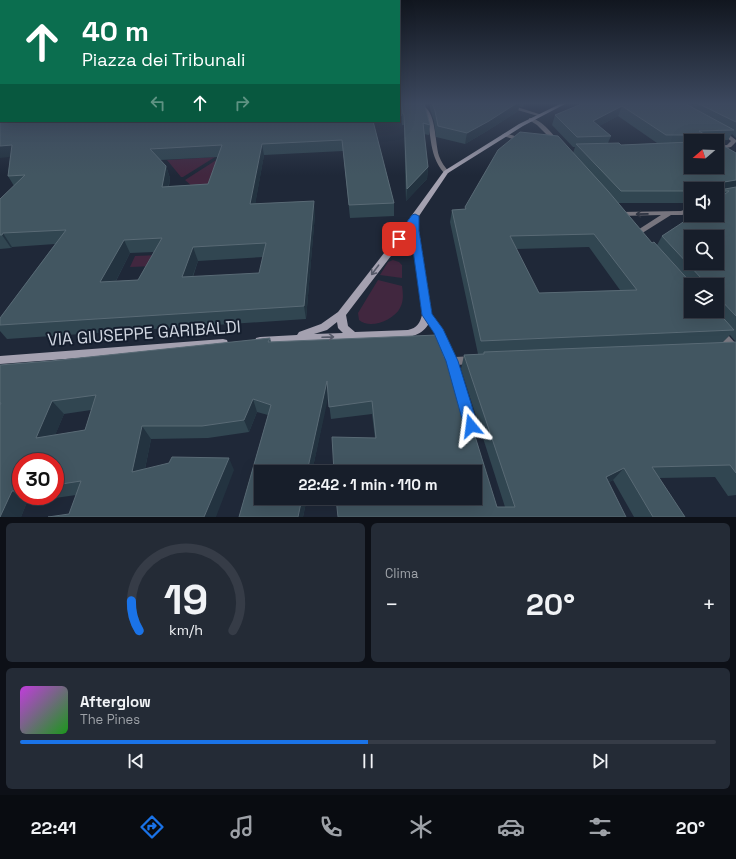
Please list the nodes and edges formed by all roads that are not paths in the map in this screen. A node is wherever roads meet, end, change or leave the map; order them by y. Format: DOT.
graph roads {
  1 [pos="431,127"];
  2 [pos="518,127"];
  3 [pos="542,127"];
  4 [pos="714,127"];
  5 [pos="505,135"];
  6 [pos="553,138"];
  7 [pos="529,140"];
  8 [pos="545,140"];
  9 [pos="560,146"];
  10 [pos="724,147"];
  11 [pos="446,172"];
  12 [pos="684,212"];
  13 [pos="669,213"];
  14 [pos="415,216"];
  15 [pos="342,314"];
  16 [pos="427,315"];
  17 [pos="711,322"];
  18 [pos="354,336"];
  19 [pos="290,338"];
  20 [pos="250,341"];
  21 [pos="234,342"];
  22 [pos="723,350"];
  23 [pos="735,350"];
  24 [pos="0,360"];
  25 [pos="483,360"];
  26 [pos="452,361"];
  27 [pos="456,375"];
  1 -- 11 [label="street"];
  2 -- 5 [label="street"];
  3 -- 6 [label="street"];
  4 -- 10 [label="street"];
  5 -- 7 [label="street"];
  5 -- 11 [label="street"];
  6 -- 8 [label="street"];
  6 -- 9 [label="street"];
  11 -- 14 [label="street"];
  12 -- 13 [label="street"];
  13 -- 13 [label="street, one-way"];
  14 -- 15 [label="street, one-way"];
  14 -- 16 [label="street"];
  15 -- 18 [label="street"];
  15 -- 19 [label="street"];
  16 -- 18 [label="street"];
  16 -- 26 [label="street"];
  17 -- 23 [label="street"];
  19 -- 18 [label="street, one-way"];
  19 -- 20 [label="street, VIA GIUSEPPE GARIBALDI"];
  21 -- 24 [label="street, VIA GIUSEPPE GARIBALDI"];
  22 -- 23 [label="street"];
  25 -- 26 [label="street"];
  26 -- 27 [label="street"];
}
